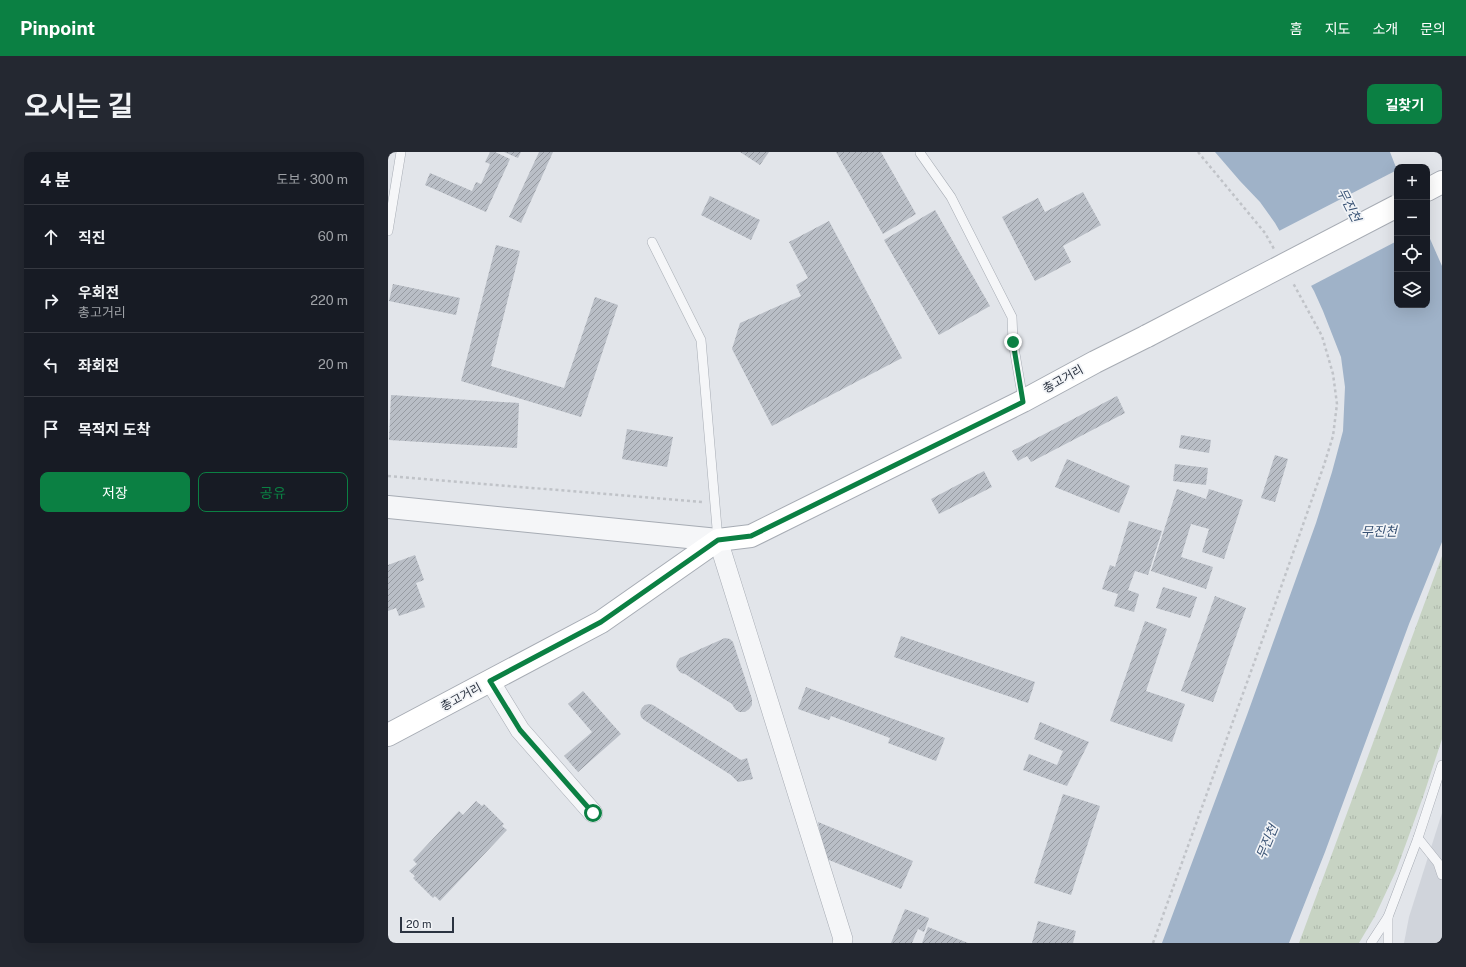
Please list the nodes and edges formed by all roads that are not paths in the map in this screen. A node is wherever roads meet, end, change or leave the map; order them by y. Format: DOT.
graph roads {
  1 [pos="401,152"];
  2 [pos="920,153"];
  3 [pos="1442,182"];
  4 [pos="1430,188"];
  5 [pos="1394,208"];
  6 [pos="388,231"];
  7 [pos="652,242"];
  8 [pos="1023,402"];
  9 [pos="388,507"];
  10 [pos="718,540"];
  11 [pos="490,681"];
  12 [pos="388,735"];
  13 [pos="1442,765"];
  14 [pos="593,813"];
  15 [pos="1418,838"];
  16 [pos="1442,875"];
  17 [pos="1388,916"];
  18 [pos="842,943"];
  19 [pos="1371,943"];
  20 [pos="1388,943"];
  1 -- 6 [label="lane"];
  2 -- 8 [label="lane"];
  3 -- 4 [label="main road"];
  5 -- 8 [label="main road, 총고거리, bridge"];
  7 -- 10 [label="lane"];
  8 -- 10 [label="main road, 총고거리"];
  9 -- 10 [label="street"];
  10 -- 11 [label="main road, 총고거리"];
  10 -- 18 [label="street"];
  11 -- 12 [label="main road, 총고거리"];
  11 -- 14 [label="street"];
  13 -- 15 [label="lane"];
  15 -- 16 [label="lane"];
  15 -- 17 [label="lane"];
  17 -- 19 [label="lane"];
  17 -- 20 [label="lane"];
}
